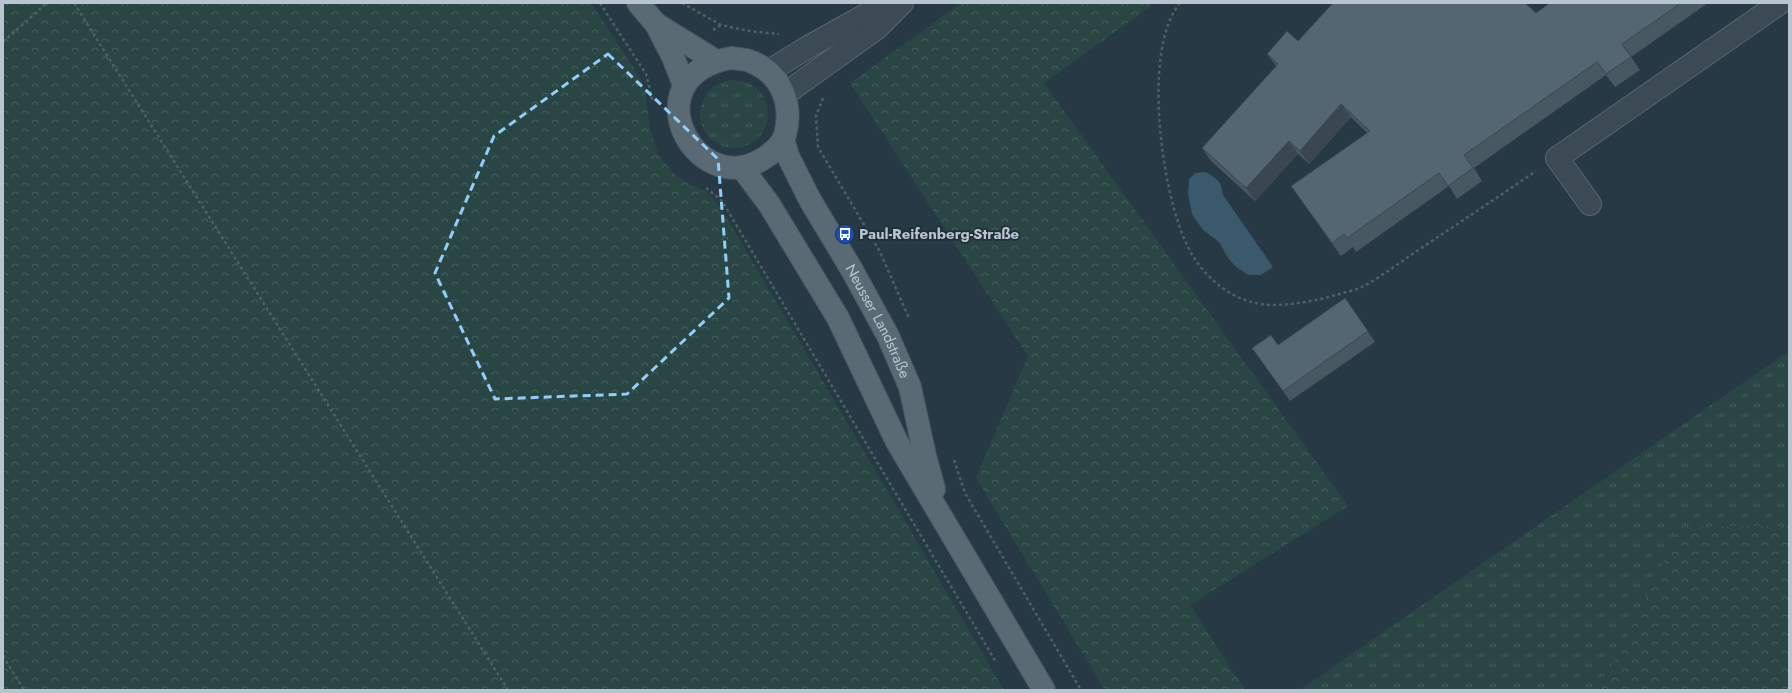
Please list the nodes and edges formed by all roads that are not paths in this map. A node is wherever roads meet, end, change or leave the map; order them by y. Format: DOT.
graph roads {
  1 [pos="638,3"];
  2 [pos="887,3"];
  3 [pos="902,3"];
  4 [pos="1780,3"];
  5 [pos="656,24"];
  6 [pos="716,61"];
  7 [pos="769,71"];
  8 [pos="684,84"];
  9 [pos="785,94"];
  10 [pos="783,140"];
  11 [pos="742,168"];
  12 [pos="1590,204"];
  13 [pos="942,515"];
  14 [pos="1044,690"];
  1 -- 5 [label="main road"];
  2 -- 7 [label="street"];
  3 -- 9 [label="street"];
  4 -- 12 [label="street"];
  5 -- 6 [label="main road"];
  5 -- 8 [label="main road"];
  6 -- 7 [label="main road, Neusser Landstraße"];
  6 -- 8 [label="main road, Neusser Landstraße"];
  7 -- 9 [label="main road, Neusser Landstraße"];
  8 -- 11 [label="main road"];
  9 -- 10 [label="main road, Neusser Landstraße"];
  10 -- 11 [label="main road"];
  10 -- 13 [label="main road, Neusser Landstraße"];
  11 -- 13 [label="main road, Neusser Landstraße"];
  13 -- 14 [label="main road, Neusser Landstraße"];
}
